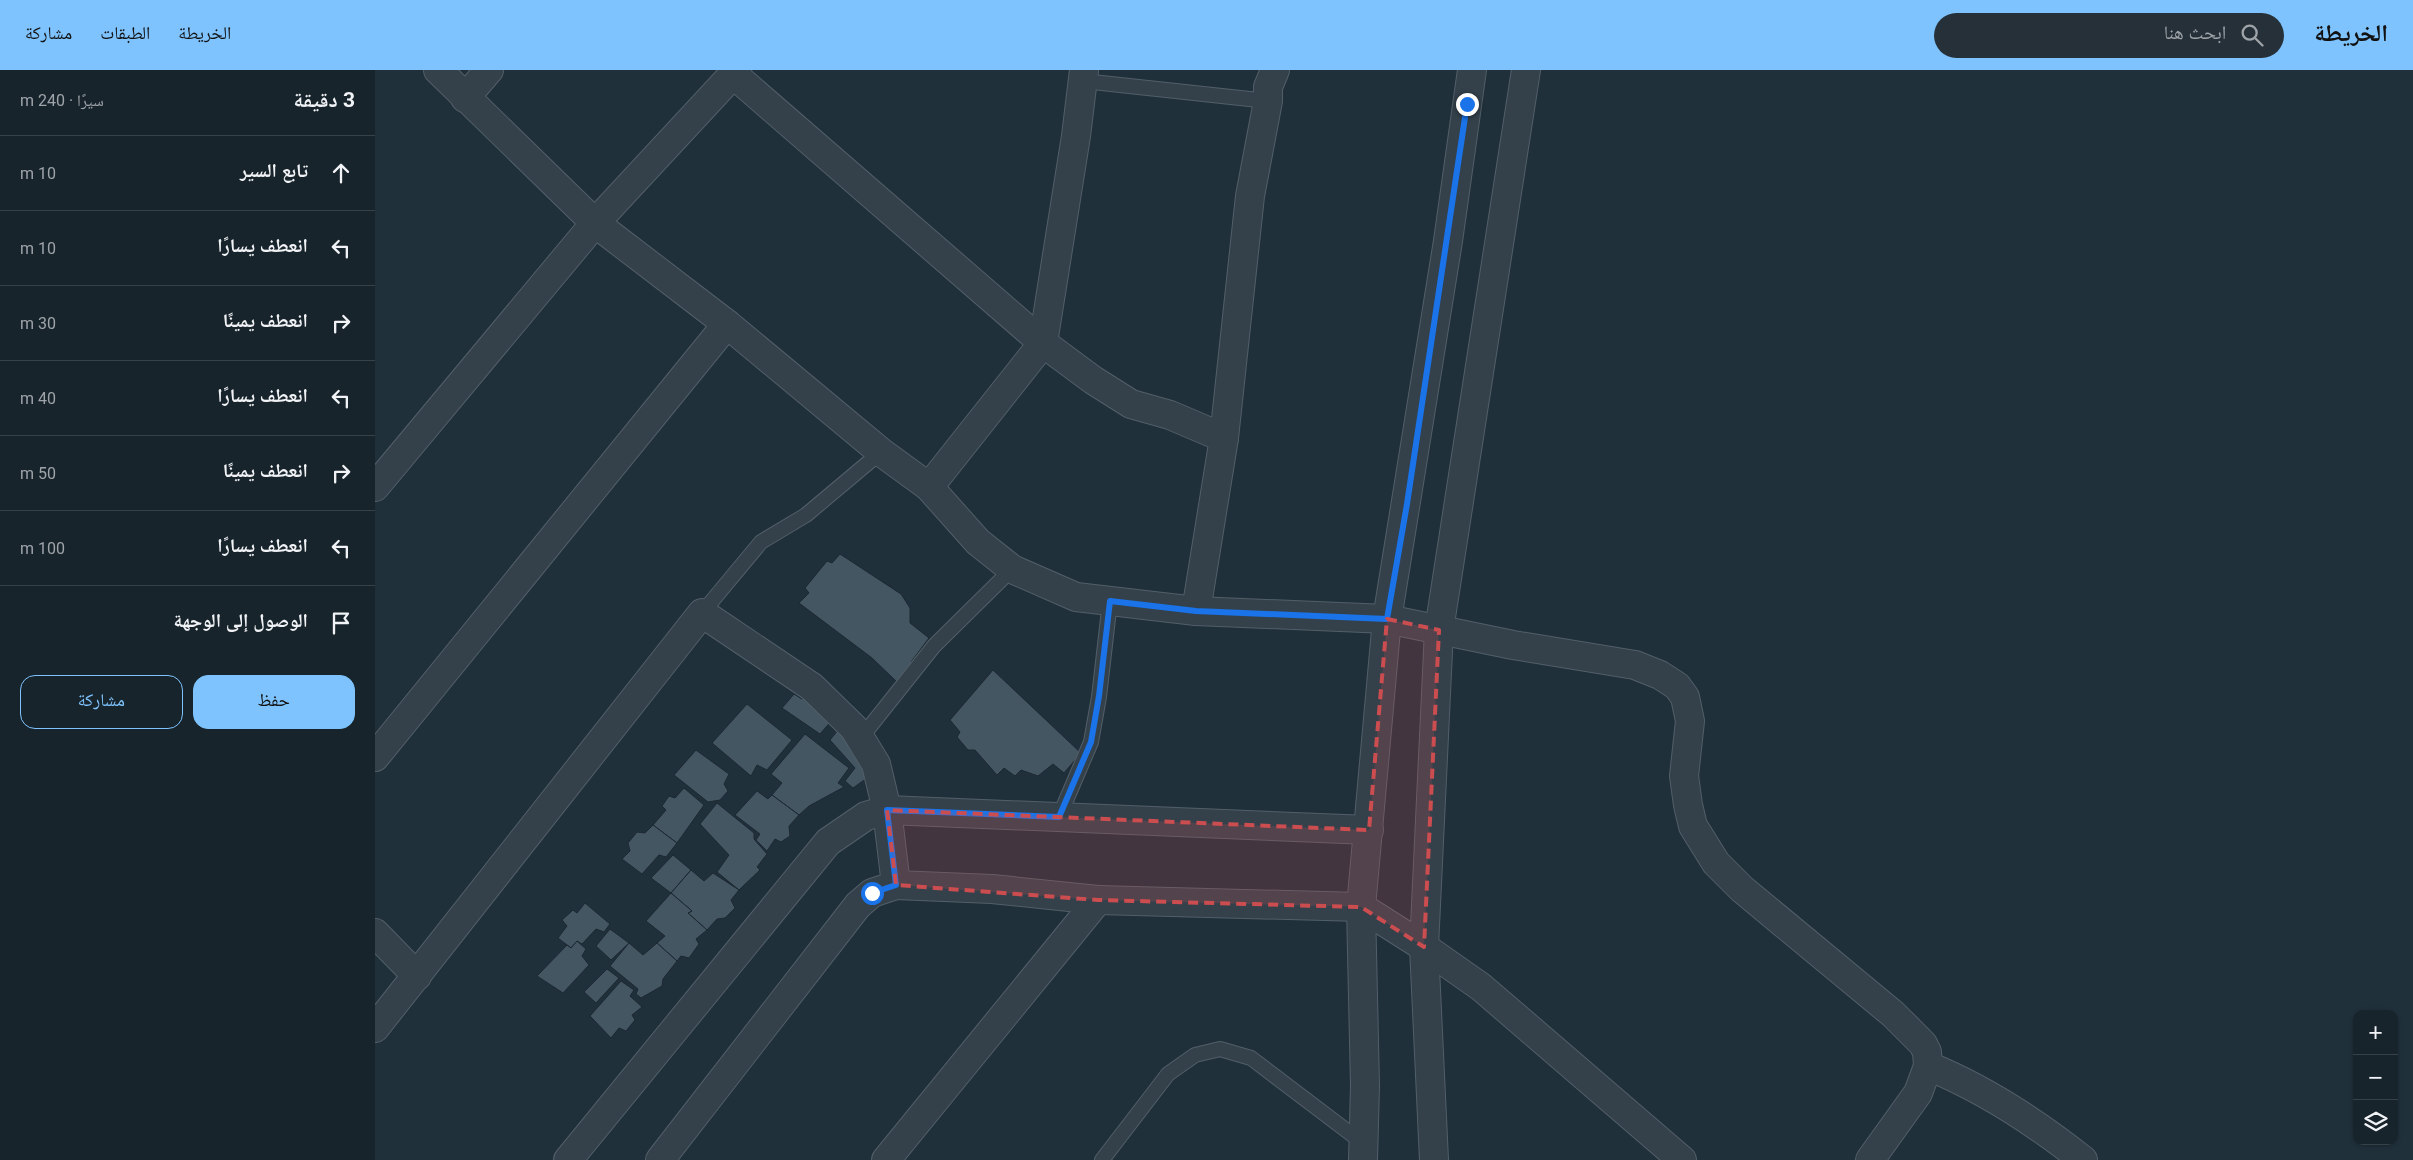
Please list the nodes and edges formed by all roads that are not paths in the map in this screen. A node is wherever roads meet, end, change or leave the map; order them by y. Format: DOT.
graph roads {
  1 [pos="438,70"];
  2 [pos="489,70"];
  3 [pos="1275,70"];
  4 [pos="1472,70"];
  5 [pos="1527,70"];
  6 [pos="735,72"];
  7 [pos="1083,76"];
  8 [pos="465,98"];
  9 [pos="1268,101"];
  10 [pos="595,223"];
  11 [pos="727,324"];
  12 [pos="1043,343"];
  13 [pos="1224,438"];
  14 [pos="881,452"];
  15 [pos="375,487"];
  16 [pos="929,488"];
  17 [pos="1011,570"];
  18 [pos="1110,601"];
  19 [pos="1196,611"];
  20 [pos="702,613"];
  21 [pos="1387,619"];
  22 [pos="1439,630"];
  23 [pos="860,739"];
  24 [pos="375,757"];
  25 [pos="887,810"];
  26 [pos="1059,817"];
  27 [pos="1369,830"];
  28 [pos="896,885"];
  29 [pos="1098,900"];
  30 [pos="1361,907"];
  31 [pos="375,933"];
  32 [pos="1424,947"];
  33 [pos="417,976"];
  34 [pos="375,1028"];
  35 [pos="1927,1066"];
  36 [pos="1363,1152"];
  37 [pos="897,1156"];
  38 [pos="568,1160"];
  39 [pos="660,1160"];
  40 [pos="1102,1160"];
  41 [pos="1433,1160"];
  42 [pos="1682,1160"];
  43 [pos="1870,1160"];
  44 [pos="2083,1160"];
  1 -- 8 [label="street"];
  2 -- 8 [label="street"];
  3 -- 9 [label="street"];
  4 -- 21 [label="street"];
  5 -- 22 [label="street"];
  6 -- 10 [label="street"];
  6 -- 12 [label="street"];
  7 -- 9 [label="lane"];
  7 -- 12 [label="street"];
  8 -- 10 [label="street"];
  9 -- 13 [label="street"];
  10 -- 11 [label="street"];
  10 -- 15 [label="street"];
  11 -- 14 [label="street"];
  11 -- 24 [label="street"];
  12 -- 13 [label="street"];
  12 -- 16 [label="street"];
  13 -- 19 [label="street"];
  14 -- 16 [label="street"];
  14 -- 20 [label="lane"];
  16 -- 17 [label="street"];
  17 -- 18 [label="street"];
  17 -- 23 [label="lane"];
  18 -- 19 [label="street"];
  18 -- 26 [label="lane"];
  19 -- 21 [label="street"];
  20 -- 23 [label="street"];
  20 -- 33 [label="street"];
  21 -- 22 [label="street"];
  21 -- 27 [label="street"];
  22 -- 32 [label="street"];
  22 -- 35 [label="street"];
  23 -- 25 [label="street"];
  25 -- 26 [label="street"];
  25 -- 28 [label="street"];
  25 -- 38 [label="street"];
  26 -- 27 [label="street"];
  27 -- 30 [label="street"];
  28 -- 29 [label="street"];
  28 -- 39 [label="street"];
  29 -- 30 [label="street"];
  29 -- 37 [label="street"];
  30 -- 32 [label="street"];
  30 -- 36 [label="street"];
  31 -- 33 [label="street"];
  32 -- 41 [label="street"];
  32 -- 42 [label="street"];
  33 -- 34 [label="street"];
  35 -- 43 [label="street"];
  35 -- 44 [label="street"];
  36 -- 40 [label="lane"];
}
